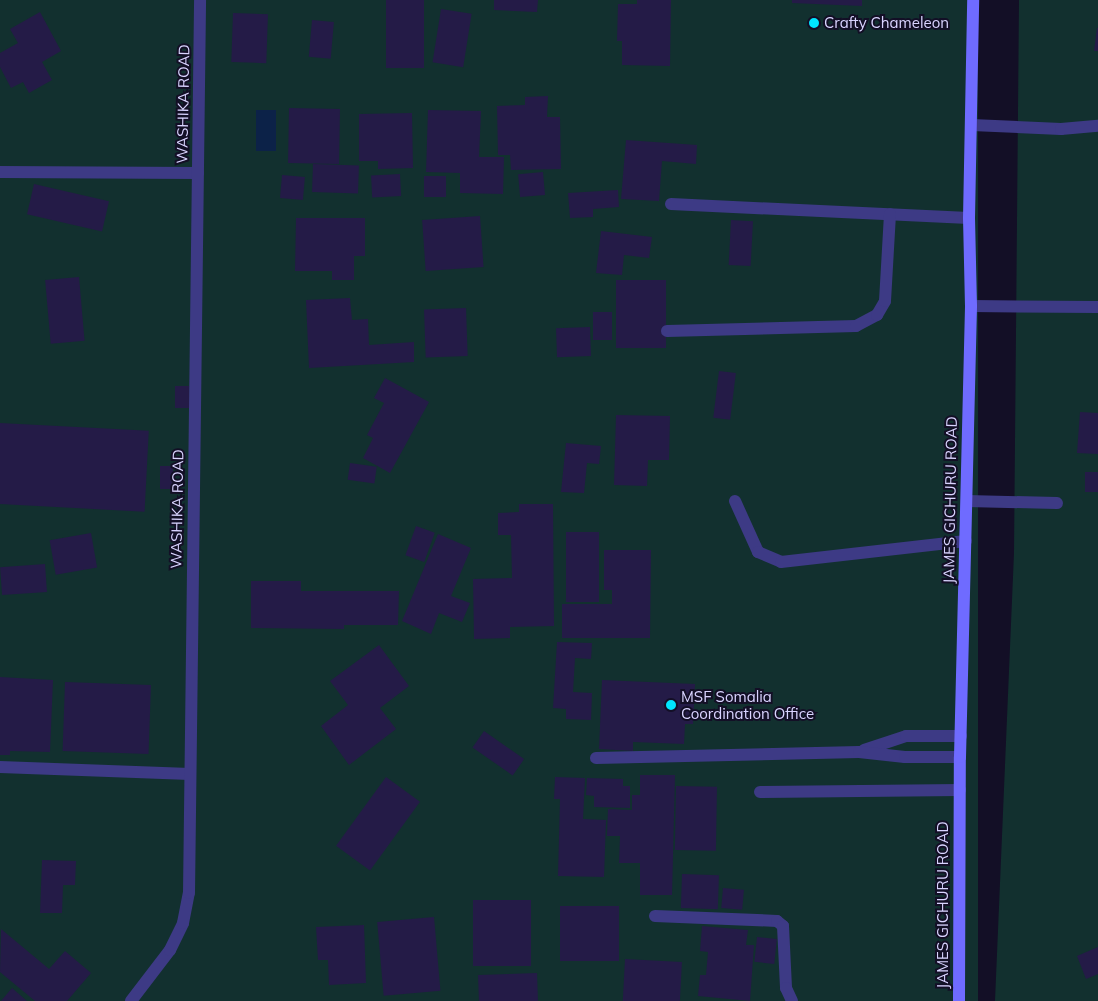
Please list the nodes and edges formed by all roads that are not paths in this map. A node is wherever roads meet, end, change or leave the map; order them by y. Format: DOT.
graph roads {
  1 [pos="200,0"];
  2 [pos="973,0"];
  3 [pos="972,125"];
  4 [pos="1098,126"];
  5 [pos="0,172"];
  6 [pos="198,173"];
  7 [pos="671,204"];
  8 [pos="890,214"];
  9 [pos="969,218"];
  10 [pos="971,306"];
  11 [pos="1098,306"];
  12 [pos="667,331"];
  13 [pos="735,501"];
  14 [pos="967,501"];
  15 [pos="1057,503"];
  16 [pos="966,540"];
  17 [pos="960,736"];
  18 [pos="859,752"];
  19 [pos="960,757"];
  20 [pos="596,758"];
  21 [pos="0,766"];
  22 [pos="190,774"];
  23 [pos="960,790"];
  24 [pos="760,792"];
  25 [pos="656,916"];
  26 [pos="131,1001"];
  27 [pos="792,1001"];
  28 [pos="959,1001"];
  1 -- 6 [label="street, WASHIKA ROAD"];
  2 -- 3 [label="main road, JAMES GICHURU ROAD"];
  3 -- 4 [label="street"];
  3 -- 9 [label="main road, JAMES GICHURU ROAD"];
  5 -- 6 [label="street"];
  6 -- 22 [label="street, WASHIKA ROAD"];
  7 -- 8 [label="street"];
  8 -- 9 [label="street"];
  8 -- 12 [label="street"];
  9 -- 10 [label="main road, JAMES GICHURU ROAD"];
  10 -- 11 [label="street"];
  10 -- 14 [label="main road, JAMES GICHURU ROAD"];
  13 -- 16 [label="street"];
  14 -- 15 [label="street"];
  14 -- 16 [label="main road, JAMES GICHURU ROAD"];
  16 -- 17 [label="main road, JAMES GICHURU ROAD"];
  17 -- 18 [label="street"];
  17 -- 19 [label="main road, JAMES GICHURU ROAD"];
  18 -- 19 [label="street"];
  18 -- 20 [label="street"];
  19 -- 23 [label="main road, JAMES GICHURU ROAD"];
  21 -- 22 [label="street"];
  22 -- 26 [label="street, WASHIKA ROAD"];
  23 -- 24 [label="street"];
  23 -- 28 [label="main road, JAMES GICHURU ROAD"];
  25 -- 27 [label="street"];
}
